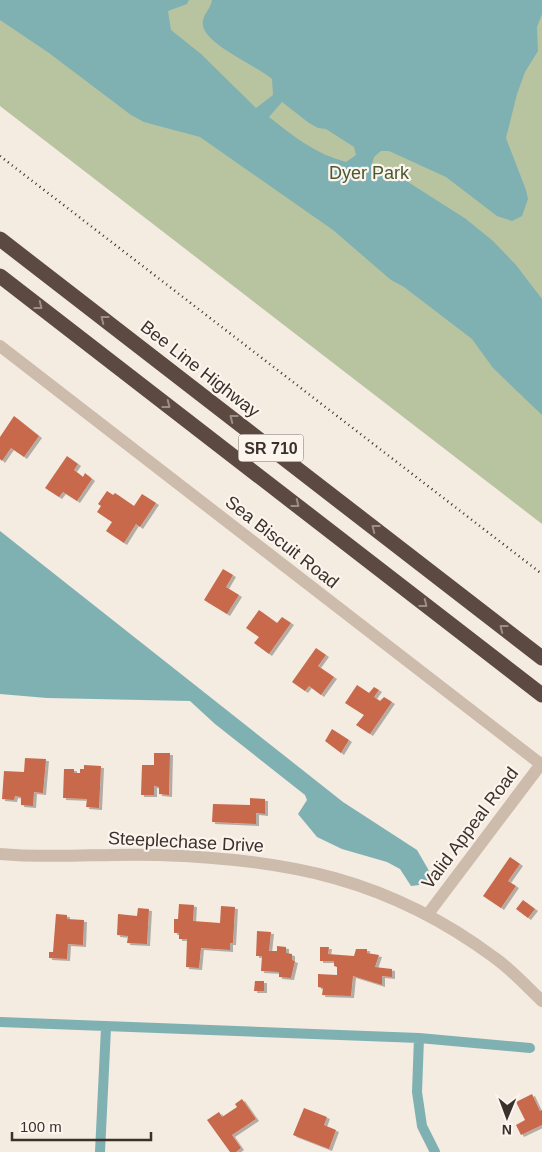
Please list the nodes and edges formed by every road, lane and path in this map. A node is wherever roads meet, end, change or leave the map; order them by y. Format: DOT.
graph roads {
  1 [pos="0,239"];
  2 [pos="0,276"];
  3 [pos="0,346"];
  4 [pos="542,658"];
  5 [pos="542,695"];
  6 [pos="542,765"];
  7 [pos="0,854"];
  8 [pos="428,914"];
  9 [pos="542,1001"];
  4 -- 1 [label="highway, Bee Line Highway / SR 710, one-way"];
  2 -- 5 [label="highway, SR 710, one-way"];
  3 -- 6 [label="street, Sea Biscuit Road"];
  6 -- 8 [label="street, Valid Appeal Road"];
  7 -- 8 [label="street, Steeplechase Drive"];
  8 -- 9 [label="street, Steeplechase Drive"];
}
